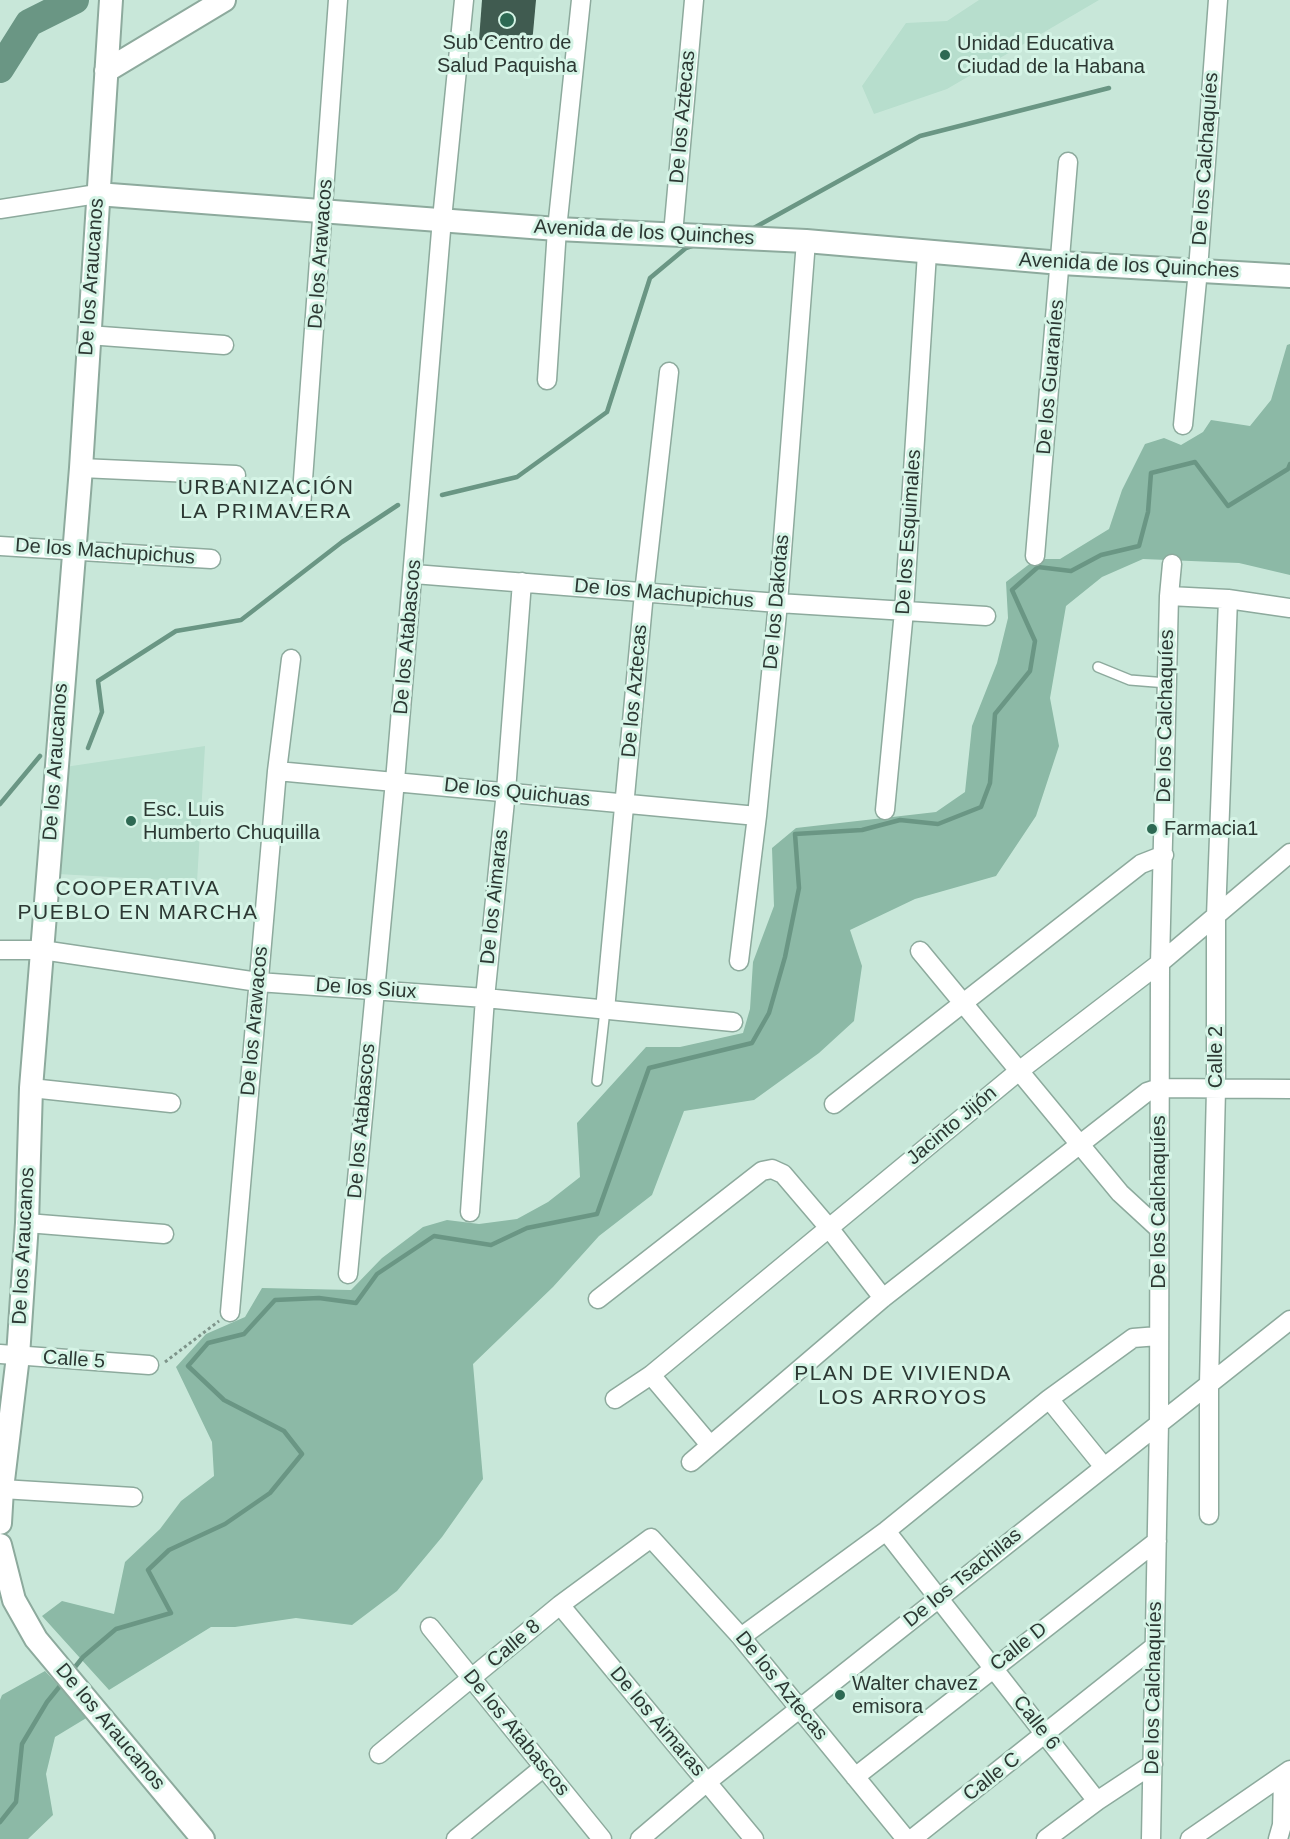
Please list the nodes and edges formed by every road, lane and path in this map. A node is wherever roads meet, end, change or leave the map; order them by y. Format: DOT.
graph roads {
  1 [pos="111,0"];
  2 [pos="224,0"];
  3 [pos="338,0"];
  4 [pos="464,0"];
  5 [pos="581,0"];
  6 [pos="694,0"];
  7 [pos="1218,0"];
  8 [pos="106,71"];
  9 [pos="1068,162"];
  10 [pos="97,194"];
  11 [pos="0,209"];
  12 [pos="325,210"];
  13 [pos="442,219"];
  14 [pos="557,229"];
  15 [pos="673,234"];
  16 [pos="806,242"];
  17 [pos="927,253"];
  18 [pos="1061,263"];
  19 [pos="1198,270"];
  20 [pos="1290,276"];
  21 [pos="88,335"];
  22 [pos="224,345"];
  23 [pos="669,372"];
  24 [pos="547,380"];
  25 [pos="1183,425"];
  26 [pos="81,468"];
  27 [pos="236,475"];
  28 [pos="302,507"];
  29 [pos="0,546"];
  30 [pos="72,549"];
  31 [pos="1035,556"];
  32 [pos="211,559"];
  33 [pos="1172,564"];
  34 [pos="414,574"];
  35 [pos="522,582"];
  36 [pos="644,593"];
  37 [pos="1169,596"];
  38 [pos="1228,599"];
  39 [pos="778,603"];
  40 [pos="1290,608"];
  41 [pos="904,611"];
  42 [pos="986,616"];
  43 [pos="291,659"];
  44 [pos="1098,667"];
  45 [pos="1167,683"];
  46 [pos="278,771"];
  47 [pos="395,781"];
  48 [pos="506,791"];
  49 [pos="624,803"];
  50 [pos="885,810"];
  51 [pos="757,816"];
  52 [pos="1290,853"];
  53 [pos="1164,855"];
  54 [pos="1216,916"];
  55 [pos="0,950"];
  56 [pos="42,950"];
  57 [pos="920,951"];
  58 [pos="739,961"];
  59 [pos="1160,963"];
  60 [pos="258,982"];
  61 [pos="374,990"];
  62 [pos="485,998"];
  63 [pos="963,1003"];
  64 [pos="605,1010"];
  65 [pos="733,1022"];
  66 [pos="1019,1071"];
  67 [pos="597,1081"];
  68 [pos="31,1088"];
  69 [pos="1159,1088"];
  70 [pos="1216,1089"];
  71 [pos="1290,1089"];
  72 [pos="171,1102"];
  73 [pos="834,1104"];
  74 [pos="1080,1146"];
  75 [pos="470,1212"];
  76 [pos="27,1223"];
  77 [pos="829,1228"];
  78 [pos="1158,1228"];
  79 [pos="164,1234"];
  80 [pos="348,1274"];
  81 [pos="883,1298"];
  82 [pos="598,1299"];
  83 [pos="230,1312"];
  84 [pos="1290,1320"];
  85 [pos="1158,1336"];
  86 [pos="9,1355"];
  87 [pos="149,1365"];
  88 [pos="651,1375"];
  89 [pos="1209,1383"];
  90 [pos="615,1399"];
  91 [pos="1048,1399"];
  92 [pos="1159,1422"];
  93 [pos="710,1445"];
  94 [pos="691,1462"];
  95 [pos="1104,1467"];
  96 [pos="2,1489"];
  97 [pos="133,1497"];
  98 [pos="1209,1515"];
  99 [pos="0,1523"];
  100 [pos="886,1531"];
  101 [pos="651,1538"];
  102 [pos="1157,1540"];
  103 [pos="0,1545"];
  104 [pos="938,1598"];
  105 [pos="560,1605"];
  106 [pos="429,1627"];
  107 [pos="741,1637"];
  108 [pos="1155,1646"];
  109 [pos="993,1668"];
  110 [pos="471,1679"];
  111 [pos="801,1709"];
  112 [pos="1045,1735"];
  113 [pos="379,1754"];
  114 [pos="1153,1764"];
  115 [pos="544,1767"];
  116 [pos="1287,1772"];
  117 [pos="855,1777"];
  118 [pos="707,1782"];
  119 [pos="1097,1800"];
  120 [pos="202,1839"];
  121 [pos="456,1839"];
  122 [pos="602,1839"];
  123 [pos="640,1839"];
  124 [pos="754,1839"];
  125 [pos="906,1839"];
  126 [pos="912,1839"];
  127 [pos="1046,1839"];
  128 [pos="1152,1839"];
  129 [pos="1190,1839"];
  130 [pos="1278,1839"];
  1 -- 8 [label="street, De los Araucanos"];
  2 -- 8 [label="street"];
  3 -- 12 [label="street, De los Arawacos"];
  4 -- 13 [label="street, De los Atabascos"];
  5 -- 14 [label="street"];
  6 -- 15 [label="street, De los Aztecas"];
  7 -- 19 [label="street, De los Calchaquíes"];
  8 -- 10 [label="street, De los Araucanos"];
  9 -- 18 [label="street, De los Guaraníes"];
  10 -- 11 [label="street, Avenida de los Quinches"];
  10 -- 12 [label="street, Avenida de los Quinches"];
  10 -- 21 [label="street, De los Araucanos"];
  12 -- 13 [label="street, Avenida de los Quinches"];
  12 -- 28 [label="street, De los Arawacos"];
  13 -- 14 [label="street, Avenida de los Quinches"];
  13 -- 34 [label="street, De los Atabascos"];
  14 -- 15 [label="street, Avenida de los Quinches"];
  14 -- 24 [label="street"];
  15 -- 16 [label="street, Avenida de los Quinches"];
  16 -- 17 [label="street, Avenida de los Quinches"];
  16 -- 39 [label="street, De los Dakotas"];
  17 -- 18 [label="street, Avenida de los Quinches"];
  17 -- 41 [label="street, De los Esquimales"];
  18 -- 19 [label="street, Avenida de los Quinches"];
  18 -- 31 [label="street, De los Guaraníes"];
  19 -- 20 [label="street, Avenida de los Quinches"];
  19 -- 25 [label="street, De los Calchaquíes"];
  21 -- 22 [label="street"];
  21 -- 26 [label="street, De los Araucanos"];
  23 -- 36 [label="street, De los Aztecas"];
  26 -- 27 [label="street"];
  26 -- 30 [label="street, De los Araucanos"];
  29 -- 30 [label="street, De los Machupichus"];
  30 -- 32 [label="street, De los Machupichus"];
  30 -- 56 [label="street, De los Araucanos"];
  33 -- 37 [label="street, De los Calchaquíes"];
  34 -- 35 [label="street, De los Machupichus"];
  34 -- 47 [label="street, De los Atabascos"];
  35 -- 36 [label="street, De los Machupichus"];
  35 -- 48 [label="street, De los Aimaras"];
  36 -- 39 [label="street, De los Machupichus"];
  36 -- 49 [label="street, De los Aztecas"];
  37 -- 38 [label="street"];
  37 -- 45 [label="street, De los Calchaquíes"];
  38 -- 40 [label="street"];
  38 -- 54 [label="street, Calle 2"];
  39 -- 41 [label="street, De los Machupichus"];
  39 -- 51 [label="street, De los Dakotas"];
  41 -- 42 [label="street, De los Machupichus"];
  41 -- 50 [label="street, De los Esquimales"];
  43 -- 46 [label="street, De los Arawacos"];
  44 -- 45 [label="lane"];
  45 -- 53 [label="street, De los Calchaquíes"];
  46 -- 47 [label="street, De los Quichuas"];
  46 -- 60 [label="street, De los Arawacos"];
  47 -- 48 [label="street, De los Quichuas"];
  47 -- 61 [label="street, De los Atabascos"];
  48 -- 49 [label="street, De los Quichuas"];
  48 -- 62 [label="street, De los Aimaras"];
  49 -- 51 [label="street, De los Quichuas"];
  49 -- 64 [label="street, De los Aztecas"];
  51 -- 58 [label="street, De los Dakotas"];
  52 -- 54 [label="street, Jacinto Jijón"];
  53 -- 59 [label="street, De los Calchaquíes"];
  53 -- 63 [label="street"];
  54 -- 59 [label="street, Jacinto Jijón"];
  54 -- 70 [label="street, Calle 2"];
  55 -- 56 [label="street, De los Siux"];
  56 -- 60 [label="street, De los Siux"];
  56 -- 68 [label="street, De los Araucanos"];
  57 -- 63 [label="street"];
  59 -- 66 [label="street, Jacinto Jijón"];
  59 -- 69 [label="street, De los Calchaquíes"];
  60 -- 61 [label="street, De los Siux"];
  60 -- 83 [label="street, De los Arawacos"];
  61 -- 62 [label="street, De los Siux"];
  61 -- 80 [label="street, De los Atabascos"];
  62 -- 64 [label="street, De los Siux"];
  62 -- 75 [label="street, De los Aimaras"];
  63 -- 66 [label="street"];
  63 -- 73 [label="street"];
  64 -- 65 [label="street, De los Siux"];
  64 -- 67 [label="lane"];
  66 -- 74 [label="street"];
  66 -- 77 [label="street, Jacinto Jijón"];
  68 -- 72 [label="street"];
  68 -- 76 [label="street, De los Araucanos"];
  69 -- 70 [label="street"];
  69 -- 74 [label="street"];
  69 -- 78 [label="street, De los Calchaquíes"];
  70 -- 71 [label="street"];
  70 -- 89 [label="street, Calle 2"];
  74 -- 78 [label="street"];
  74 -- 81 [label="street"];
  76 -- 79 [label="street"];
  76 -- 86 [label="street, De los Araucanos"];
  77 -- 81 [label="street"];
  77 -- 82 [label="street"];
  77 -- 88 [label="street, Jacinto Jijón"];
  78 -- 85 [label="street, De los Calchaquíes"];
  81 -- 93 [label="street"];
  83 -- 87 [label="path"];
  84 -- 89 [label="street, De los Tsachilas"];
  85 -- 91 [label="street"];
  85 -- 92 [label="street, De los Calchaquíes"];
  86 -- 87 [label="street, Calle 5"];
  86 -- 96 [label="street, De los Araucanos"];
  88 -- 90 [label="street, Jacinto Jijón"];
  88 -- 93 [label="street"];
  89 -- 92 [label="street, De los Tsachilas"];
  89 -- 98 [label="street, Calle 2"];
  91 -- 95 [label="street"];
  91 -- 100 [label="street"];
  92 -- 95 [label="street, De los Tsachilas"];
  92 -- 102 [label="street, De los Calchaquíes"];
  93 -- 94 [label="street"];
  95 -- 104 [label="street, De los Tsachilas"];
  96 -- 97 [label="street"];
  96 -- 99 [label="street, De los Araucanos"];
  100 -- 104 [label="street, Calle 6"];
  100 -- 107 [label="street"];
  101 -- 105 [label="street, Calle 8"];
  101 -- 107 [label="street, De los Aztecas"];
  102 -- 108 [label="street, De los Calchaquíes"];
  102 -- 109 [label="street, Calle D"];
  103 -- 120 [label="street, De los Araucanos"];
  104 -- 109 [label="street, Calle 6"];
  104 -- 111 [label="street, De los Tsachilas"];
  105 -- 110 [label="street, Calle 8"];
  105 -- 118 [label="street, De los Aimaras"];
  106 -- 110 [label="street, De los Atabascos"];
  107 -- 111 [label="street, De los Aztecas"];
  108 -- 112 [label="street, Calle C"];
  108 -- 114 [label="street, De los Calchaquíes"];
  109 -- 112 [label="street, Calle 6"];
  109 -- 117 [label="street, Calle D"];
  110 -- 113 [label="street, Calle 8"];
  110 -- 115 [label="street, De los Atabascos"];
  111 -- 117 [label="street, De los Aztecas"];
  111 -- 118 [label="street, De los Tsachilas"];
  112 -- 119 [label="street, Calle 6"];
  112 -- 126 [label="street, Calle C"];
  114 -- 119 [label="street"];
  114 -- 128 [label="street, De los Calchaquíes"];
  115 -- 121 [label="street"];
  115 -- 122 [label="street, De los Atabascos"];
  116 -- 129 [label="street"];
  116 -- 130 [label="street"];
  117 -- 125 [label="street, De los Aztecas"];
  118 -- 123 [label="street, De los Tsachilas"];
  118 -- 124 [label="street, De los Aimaras"];
  119 -- 127 [label="street"];
}
